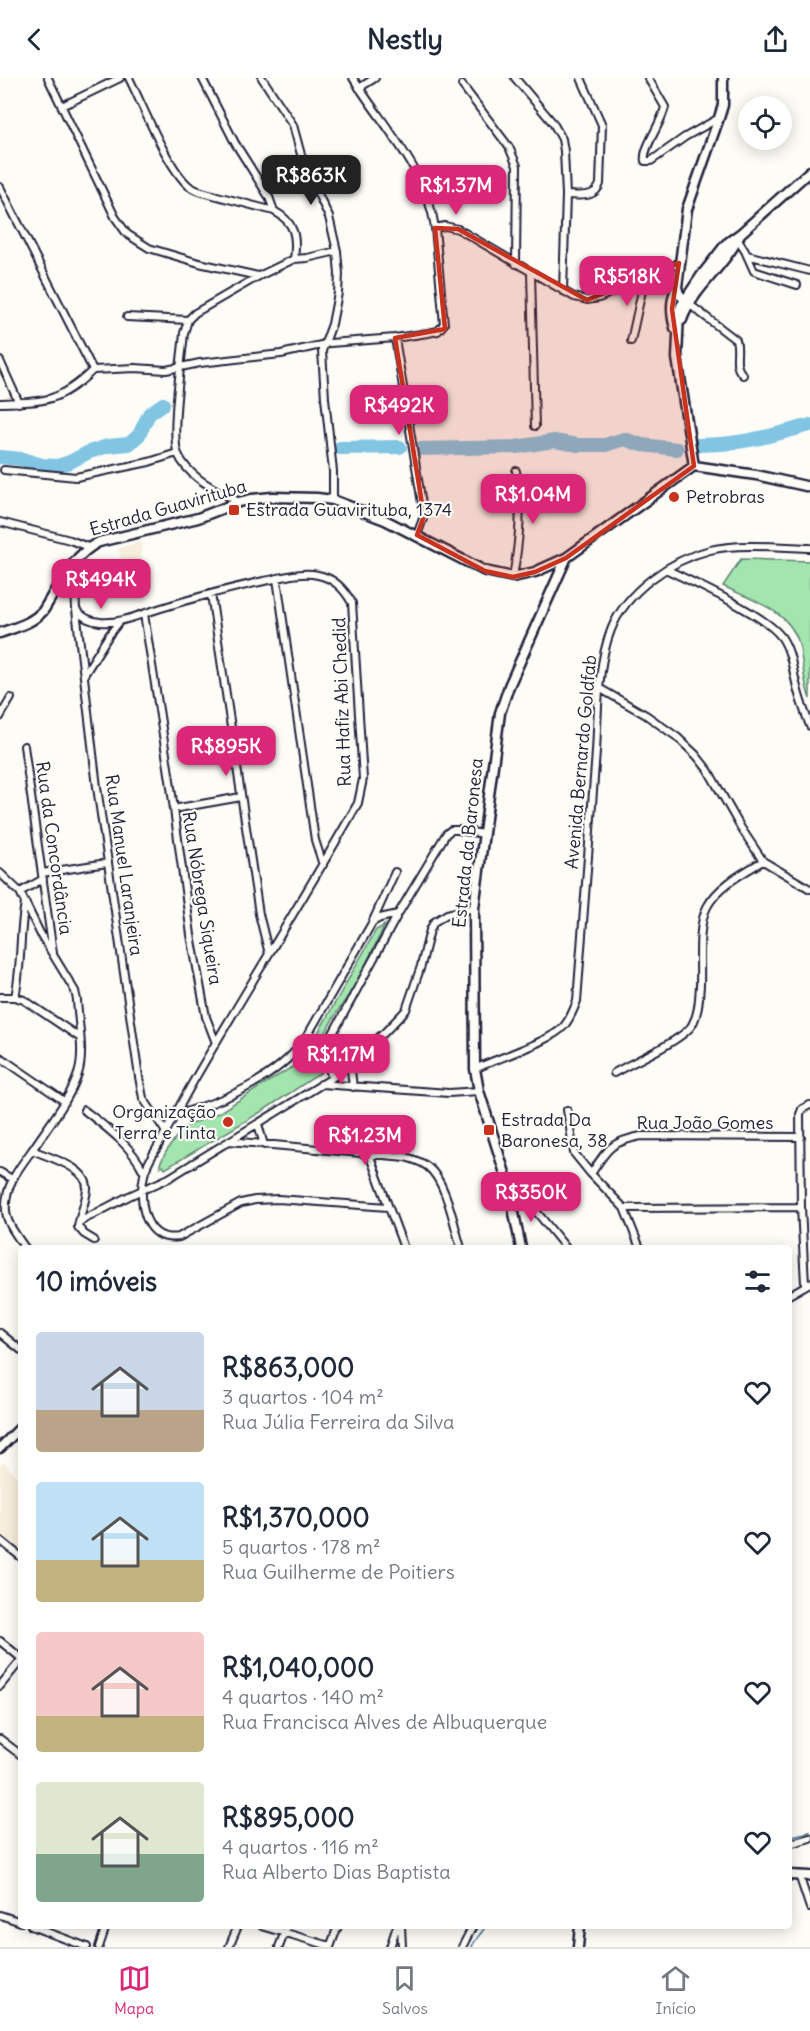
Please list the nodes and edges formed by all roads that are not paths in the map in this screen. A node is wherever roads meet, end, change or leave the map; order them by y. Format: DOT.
graph roads {
  1 [pos="48,78"];
  2 [pos="120,78"];
  3 [pos="129,78"];
  4 [pos="202,78"];
  5 [pos="261,78"];
  6 [pos="353,78"];
  7 [pos="375,78"];
  8 [pos="515,78"];
  9 [pos="580,78"];
  10 [pos="648,78"];
  11 [pos="723,78"];
  12 [pos="462,85"];
  13 [pos="359,88"];
  14 [pos="62,106"];
  15 [pos="719,118"];
  16 [pos="810,171"];
  17 [pos="0,187"];
  18 [pos="566,195"];
  19 [pos="274,211"];
  20 [pos="435,228"];
  21 [pos="740,236"];
  22 [pos="337,251"];
  23 [pos="747,255"];
  24 [pos="294,259"];
  25 [pos="679,263"];
  26 [pos="516,264"];
  27 [pos="810,271"];
  28 [pos="531,273"];
  29 [pos="678,273"];
  30 [pos="259,276"];
  31 [pos="645,278"];
  32 [pos="797,285"];
  33 [pos="677,286"];
  34 [pos="563,291"];
  35 [pos="690,301"];
  36 [pos="127,317"];
  37 [pos="188,320"];
  38 [pos="677,334"];
  39 [pos="395,338"];
  40 [pos="631,341"];
  41 [pos="323,344"];
  42 [pos="0,361"];
  43 [pos="180,368"];
  44 [pos="93,370"];
  45 [pos="743,375"];
  46 [pos="0,403"];
  47 [pos="19,403"];
  48 [pos="535,426"];
  49 [pos="177,453"];
  50 [pos="694,466"];
  51 [pos="4,470"];
  52 [pos="516,471"];
  53 [pos="810,487"];
  54 [pos="333,500"];
  55 [pos="239,502"];
  56 [pos="0,522"];
  57 [pos="417,536"];
  58 [pos="88,547"];
  59 [pos="810,548"];
  60 [pos="566,558"];
  61 [pos="74,564"];
  62 [pos="666,569"];
  63 [pos="65,575"];
  64 [pos="513,577"];
  65 [pos="277,579"];
  66 [pos="211,594"];
  67 [pos="75,595"];
  68 [pos="76,610"];
  69 [pos="144,614"];
  70 [pos="120,621"];
  71 [pos="0,633"];
  72 [pos="84,676"];
  73 [pos="599,688"];
  74 [pos="11,698"];
  75 [pos="0,717"];
  76 [pos="810,726"];
  77 [pos="24,746"];
  78 [pos="241,797"];
  79 [pos="174,809"];
  80 [pos="484,834"];
  81 [pos="763,861"];
  82 [pos="107,863"];
  83 [pos="323,865"];
  84 [pos="395,872"];
  85 [pos="0,873"];
  86 [pos="43,876"];
  87 [pos="810,889"];
  88 [pos="20,892"];
  89 [pos="25,902"];
  90 [pos="474,908"];
  91 [pos="398,914"];
  92 [pos="372,923"];
  93 [pos="269,954"];
  94 [pos="54,955"];
  95 [pos="0,997"];
  96 [pos="15,997"];
  97 [pos="79,1037"];
  98 [pos="216,1043"];
  99 [pos="0,1057"];
  100 [pos="350,1062"];
  101 [pos="475,1069"];
  102 [pos="614,1072"];
  103 [pos="332,1077"];
  104 [pos="321,1084"];
  105 [pos="353,1087"];
  106 [pos="479,1091"];
  107 [pos="64,1101"];
  108 [pos="810,1105"];
  109 [pos="84,1110"];
  110 [pos="567,1110"];
  111 [pos="174,1115"];
  112 [pos="258,1124"];
  113 [pos="166,1132"];
  114 [pos="801,1137"];
  115 [pos="229,1141"];
  116 [pos="264,1145"];
  117 [pos="32,1150"];
  118 [pos="369,1154"];
  119 [pos="0,1172"];
  120 [pos="144,1172"];
  121 [pos="591,1174"];
  122 [pos="12,1179"];
  123 [pos="508,1183"];
  124 [pos="141,1191"];
  125 [pos="388,1207"];
  126 [pos="801,1207"];
  127 [pos="624,1208"];
  128 [pos="3,1212"];
  129 [pos="79,1222"];
  130 [pos="94,1240"];
  131 [pos="23,1245"];
  132 [pos="403,1245"];
  133 [pos="460,1245"];
  134 [pos="520,1245"];
  135 [pos="564,1245"];
  136 [pos="639,1245"];
  137 [pos="808,1283"];
  138 [pos="792,1293"];
  139 [pos="0,1333"];
  140 [pos="18,1348"];
  141 [pos="18,1430"];
  142 [pos="1,1445"];
  143 [pos="0,1540"];
  144 [pos="18,1555"];
  145 [pos="0,1641"];
  146 [pos="18,1656"];
  147 [pos="18,1663"];
  148 [pos="0,1686"];
  149 [pos="0,1738"];
  150 [pos="18,1753"];
  151 [pos="810,1838"];
  152 [pos="792,1843"];
  153 [pos="792,1875"];
  154 [pos="799,1875"];
  155 [pos="810,1876"];
  156 [pos="810,1908"];
  157 [pos="0,1915"];
  158 [pos="18,1921"];
  159 [pos="39,1929"];
  160 [pos="105,1929"];
  161 [pos="237,1929"];
  162 [pos="271,1929"];
  163 [pos="286,1929"];
  164 [pos="337,1929"];
  165 [pos="396,1929"];
  166 [pos="401,1929"];
  167 [pos="471,1929"];
  168 [pos="582,1929"];
  169 [pos="284,1933"];
  170 [pos="330,1946"];
  171 [pos="87,1947"];
  172 [pos="99,1947"];
  173 [pos="229,1947"];
  174 [pos="279,1947"];
  175 [pos="390,1947"];
  176 [pos="402,1947"];
  177 [pos="462,1947"];
  178 [pos="578,1947"];
  1 -- 14 [label="street"];
  2 -- 14 [label="street"];
  3 -- 19 [label="street"];
  4 -- 19 [label="street"];
  5 -- 22 [label="street"];
  6 -- 13 [label="street"];
  7 -- 13 [label="street"];
  8 -- 18 [label="street"];
  9 -- 18 [label="street"];
  10 -- 15 [label="street"];
  11 -- 15 [label="main road"];
  12 -- 26 [label="street"];
  13 -- 20 [label="street"];
  14 -- 30 [label="street"];
  15 -- 25 [label="main road"];
  16 -- 21 [label="main road"];
  17 -- 44 [label="street"];
  18 -- 34 [label="street"];
  19 -- 24 [label="street"];
  20 -- 26 [label="street"];
  20 -- 39 [label="street"];
  21 -- 23 [label="street"];
  21 -- 35 [label="main road"];
  22 -- 24 [label="street"];
  22 -- 41 [label="street"];
  23 -- 27 [label="street"];
  23 -- 32 [label="street"];
  24 -- 30 [label="street"];
  25 -- 29 [label="main road"];
  25 -- 31 [label="street"];
  26 -- 28 [label="street"];
  28 -- 34 [label="street"];
  28 -- 48 [label="street"];
  29 -- 33 [label="main road"];
  29 -- 35 [label="main road"];
  30 -- 37 [label="street"];
  31 -- 34 [label="street"];
  31 -- 40 [label="street"];
  33 -- 35 [label="main road"];
  33 -- 38 [label="main road"];
  35 -- 38 [label="main road"];
  35 -- 45 [label="street"];
  36 -- 37 [label="street"];
  37 -- 43 [label="street"];
  38 -- 50 [label="main road"];
  39 -- 41 [label="street"];
  39 -- 57 [label="street"];
  41 -- 43 [label="street"];
  41 -- 54 [label="street"];
  42 -- 47 [label="street"];
  43 -- 44 [label="street"];
  43 -- 49 [label="street"];
  44 -- 47 [label="street"];
  46 -- 47 [label="street"];
  49 -- 51 [label="street"];
  49 -- 55 [label="street"];
  50 -- 53 [label="main road"];
  50 -- 60 [label="main road, Estrada Guavirituba"];
  52 -- 64 [label="street"];
  54 -- 55 [label="main road, Estrada Guavirituba"];
  54 -- 57 [label="main road, Estrada Guavirituba"];
  55 -- 58 [label="main road, Estrada Guavirituba"];
  56 -- 58 [label="street"];
  57 -- 64 [label="main road, Estrada Guavirituba"];
  58 -- 61 [label="main road, Estrada Guavirituba"];
  59 -- 62 [label="street, Avenida Bernardo Goldfab"];
  60 -- 64 [label="main road, Estrada Guavirituba"];
  60 -- 80 [label="main road, Estrada da Baronesa"];
  61 -- 63 [label="main road, Estrada Guavirituba"];
  61 -- 67 [label="street, Rua Manuel Laranjeira"];
  62 -- 73 [label="street, Avenida Bernardo Goldfab"];
  62 -- 76 [label="street"];
  63 -- 67 [label="street, Rua Manuel Laranjeira"];
  63 -- 71 [label="main road, Estrada Guavirituba"];
  65 -- 66 [label="street, Rua Hafiz Abi Chedid"];
  65 -- 83 [label="street"];
  65 -- 83 [label="street, Rua Hafiz Abi Chedid"];
  66 -- 69 [label="street, Rua Hafiz Abi Chedid"];
  66 -- 78 [label="street"];
  67 -- 68 [label="street, Rua Manuel Laranjeira"];
  68 -- 70 [label="street, Rua Hafiz Abi Chedid"];
  68 -- 72 [label="street, Rua Manuel Laranjeira"];
  69 -- 70 [label="street, Rua Hafiz Abi Chedid"];
  69 -- 79 [label="street, Rua Nóbrega Siqueira"];
  70 -- 72 [label="street"];
  72 -- 82 [label="street, Rua Manuel Laranjeira"];
  73 -- 81 [label="street"];
  73 -- 101 [label="street, Avenida Bernardo Goldfab"];
  74 -- 75 [label="street"];
  77 -- 86 [label="street, Rua da Concordância"];
  78 -- 79 [label="street"];
  78 -- 93 [label="street"];
  79 -- 98 [label="street, Rua Nóbrega Siqueira"];
  80 -- 90 [label="main road, Estrada da Baronesa"];
  80 -- 91 [label="street"];
  81 -- 87 [label="street"];
  81 -- 102 [label="street"];
  82 -- 86 [label="street"];
  82 -- 113 [label="street, Rua Manuel Laranjeira"];
  83 -- 93 [label="street, Rua Hafiz Abi Chedid"];
  84 -- 92 [label="street"];
  85 -- 88 [label="street"];
  86 -- 88 [label="street"];
  86 -- 94 [label="street, Rua da Concordância"];
  88 -- 89 [label="street"];
  89 -- 94 [label="street"];
  89 -- 96 [label="street"];
  90 -- 100 [label="street"];
  90 -- 101 [label="main road, Estrada da Baronesa"];
  91 -- 92 [label="street"];
  91 -- 103 [label="street"];
  92 -- 111 [label="street"];
  93 -- 98 [label="street, Rua Hafiz Abi Chedid"];
  94 -- 97 [label="street"];
  95 -- 96 [label="street"];
  96 -- 97 [label="street"];
  97 -- 107 [label="street"];
  98 -- 111 [label="street, Rua Hafiz Abi Chedid"];
  99 -- 107 [label="street"];
  100 -- 103 [label="street"];
  100 -- 105 [label="street"];
  101 -- 106 [label="main road, Estrada da Baronesa"];
  103 -- 104 [label="street"];
  104 -- 105 [label="street"];
  104 -- 112 [label="street"];
  105 -- 106 [label="street"];
  106 -- 123 [label="main road, Estrada da Baronesa"];
  107 -- 117 [label="street"];
  108 -- 114 [label="street"];
  109 -- 120 [label="street"];
  110 -- 121 [label="street"];
  111 -- 113 [label="street, Rua Hafiz Abi Chedid"];
  112 -- 115 [label="street"];
  112 -- 116 [label="street"];
  113 -- 120 [label="street, Rua Hafiz Abi Chedid"];
  114 -- 121 [label="street, Rua João Gomes"];
  114 -- 126 [label="street"];
  115 -- 116 [label="street"];
  115 -- 124 [label="street"];
  116 -- 118 [label="street"];
  117 -- 122 [label="street"];
  117 -- 129 [label="street"];
  118 -- 125 [label="street"];
  118 -- 133 [label="street"];
  119 -- 122 [label="street"];
  120 -- 124 [label="street, Rua Hafiz Abi Chedid"];
  121 -- 127 [label="street"];
  122 -- 128 [label="street"];
  123 -- 134 [label="main road, Estrada da Baronesa"];
  123 -- 135 [label="street"];
  124 -- 125 [label="street"];
  124 -- 129 [label="street"];
  125 -- 132 [label="street"];
  126 -- 127 [label="street"];
  126 -- 137 [label="street"];
  127 -- 136 [label="street"];
  128 -- 131 [label="street"];
  129 -- 130 [label="street"];
  137 -- 138 [label="street"];
  139 -- 140 [label="street"];
  141 -- 142 [label="main road"];
  143 -- 144 [label="street"];
  145 -- 146 [label="street"];
  147 -- 148 [label="street"];
  149 -- 150 [label="street"];
  151 -- 152 [label="street"];
  153 -- 154 [label="main road"];
  154 -- 155 [label="main road"];
  154 -- 156 [label="street"];
  157 -- 158 [label="street"];
  159 -- 171 [label="street"];
  160 -- 172 [label="street"];
  161 -- 173 [label="street"];
  162 -- 169 [label="street"];
  163 -- 169 [label="street"];
  164 -- 170 [label="street"];
  165 -- 175 [label="street"];
  166 -- 176 [label="street"];
  167 -- 177 [label="street"];
  168 -- 178 [label="main road"];
  169 -- 170 [label="street"];
  169 -- 174 [label="street"];
}
